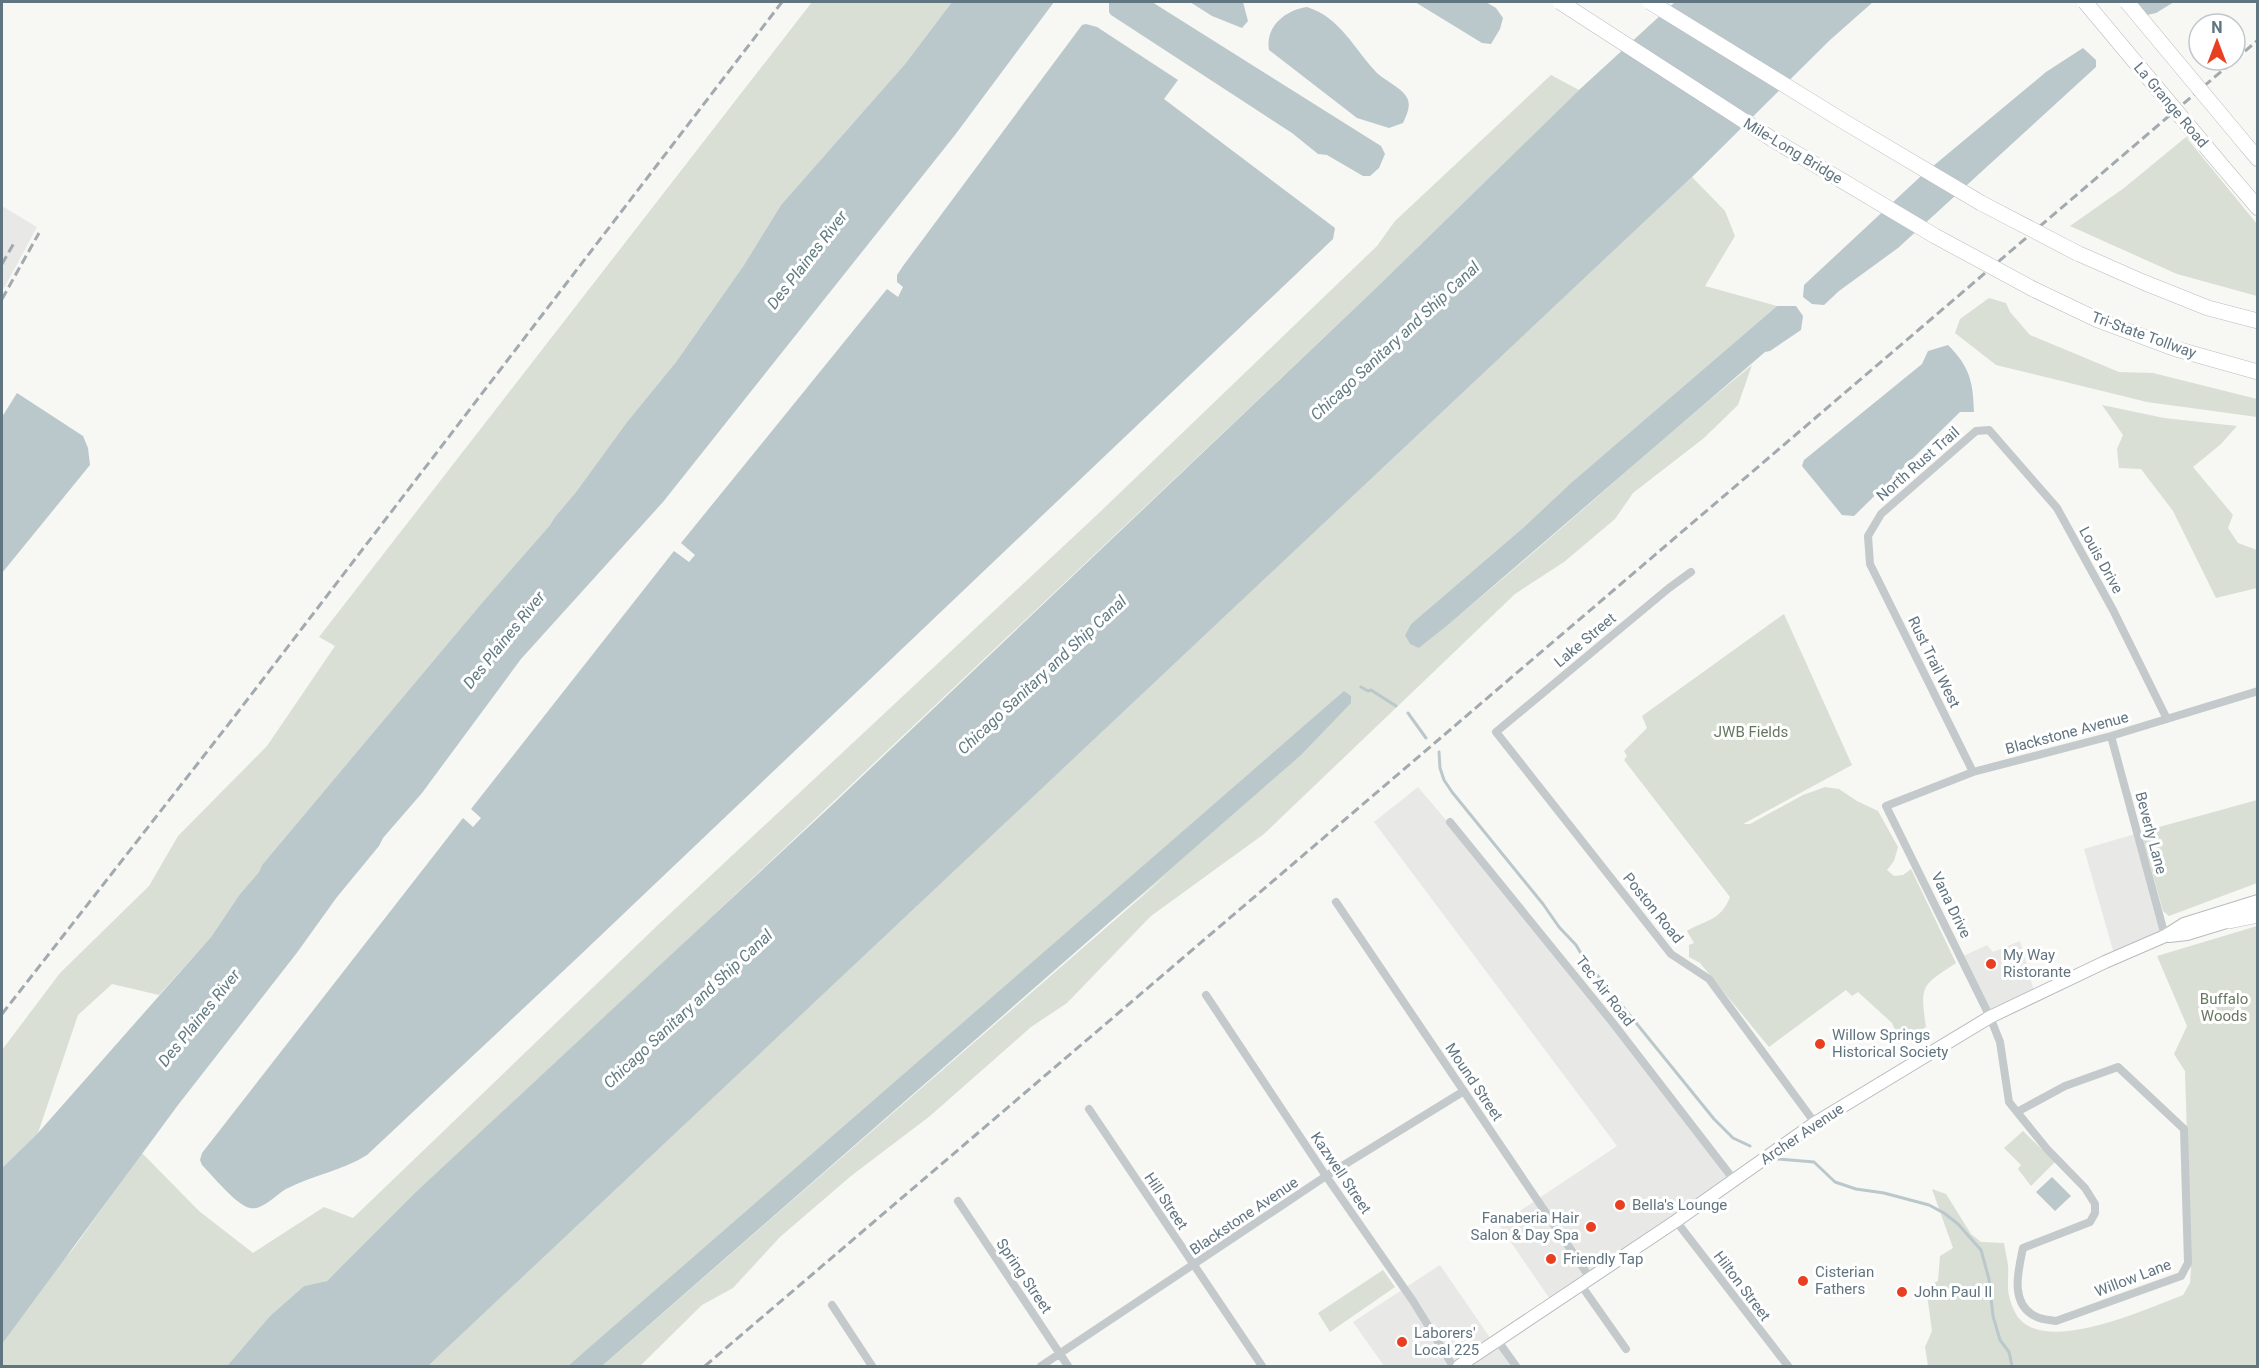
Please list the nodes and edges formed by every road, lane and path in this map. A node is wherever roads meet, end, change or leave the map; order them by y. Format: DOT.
graph roads {
  1 [pos="1560,2"];
  2 [pos="1650,2"];
  3 [pos="2085,2"];
  4 [pos="2127,2"];
  5 [pos="2258,159"];
  6 [pos="2258,208"];
  7 [pos="2033,289"];
  8 [pos="2258,321"];
  9 [pos="2258,372"];
  10 [pos="1989,430"];
  11 [pos="1870,564"];
  12 [pos="1692,572"];
  13 [pos="2258,691"];
  14 [pos="2167,719"];
  15 [pos="1496,732"];
  16 [pos="2111,736"];
  17 [pos="1973,772"];
  18 [pos="1886,806"];
  19 [pos="1450,822"];
  20 [pos="2258,901"];
  21 [pos="1336,902"];
  22 [pos="2258,914"];
  23 [pos="2229,921"];
  24 [pos="2165,936"];
  25 [pos="1206,995"];
  26 [pos="1990,1017"];
  27 [pos="1464,1091"];
  28 [pos="1089,1109"];
  29 [pos="2017,1112"];
  30 [pos="1815,1123"];
  31 [pos="1326,1176"];
  32 [pos="1734,1180"];
  33 [pos="958,1201"];
  34 [pos="1676,1221"];
  35 [pos="1193,1266"];
  36 [pos="1586,1281"];
  37 [pos="832,1305"];
  38 [pos="1498,1341"];
  39 [pos="1626,1349"];
  40 [pos="1060,1354"];
  41 [pos="873,1366"];
  42 [pos="1041,1366"];
  43 [pos="1068,1366"];
  44 [pos="1262,1366"];
  45 [pos="1453,1366"];
  46 [pos="1459,1366"];
  47 [pos="1516,1366"];
  48 [pos="1788,1366"];
  1 -- 7 [label="highway, Mile-Long Bridge, bridge"];
  2 -- 8 [label="highway, bridge"];
  3 -- 6 [label="highway, La Grange Road, bridge"];
  4 -- 5 [label="highway, bridge"];
  7 -- 9 [label="highway, Tri-State Tollway"];
  10 -- 11 [label="street, North Rust Trail"];
  10 -- 14 [label="street, Louis Drive"];
  11 -- 17 [label="street, Rust Trail West"];
  12 -- 15 [label="street, Lake Street"];
  13 -- 14 [label="street, Blackstone Avenue"];
  14 -- 16 [label="street, Blackstone Avenue"];
  15 -- 30 [label="street, Poston Road"];
  16 -- 17 [label="street, Blackstone Avenue"];
  16 -- 24 [label="street, Beverly Lane"];
  17 -- 18 [label="street, Blackstone Avenue"];
  18 -- 26 [label="street, Vana Drive"];
  19 -- 32 [label="street, Tec Air Road"];
  20 -- 24 [label="main road, Archer Avenue"];
  21 -- 27 [label="street, Mound Street"];
  22 -- 23 [label="highway"];
  23 -- 24 [label="main road, Archer Avenue"];
  24 -- 26 [label="main road, Archer Avenue"];
  25 -- 31 [label="street, Kazwell Street"];
  26 -- 29 [label="street, Willow Lane"];
  26 -- 30 [label="main road, Archer Avenue"];
  27 -- 31 [label="street, Blackstone Avenue"];
  27 -- 36 [label="street, Mound Street"];
  28 -- 35 [label="street, Hill Street"];
  29 -- 29 [label="street, Willow Lane"];
  30 -- 32 [label="main road, Archer Avenue"];
  31 -- 35 [label="street, Blackstone Avenue"];
  31 -- 45 [label="street, Kazwell Street"];
  32 -- 34 [label="main road, Archer Avenue"];
  33 -- 40 [label="street, Spring Street"];
  34 -- 36 [label="main road, Archer Avenue"];
  34 -- 48 [label="street, Hilton Street"];
  35 -- 40 [label="street, Blackstone Avenue"];
  35 -- 44 [label="street, Hill Street"];
  36 -- 38 [label="main road, Archer Avenue"];
  36 -- 39 [label="street, Mound Street"];
  37 -- 41 [label="street"];
  38 -- 46 [label="main road, Archer Avenue"];
  38 -- 47 [label="street"];
  40 -- 42 [label="street, Blackstone Avenue"];
  40 -- 43 [label="street, Spring Street"];
}
